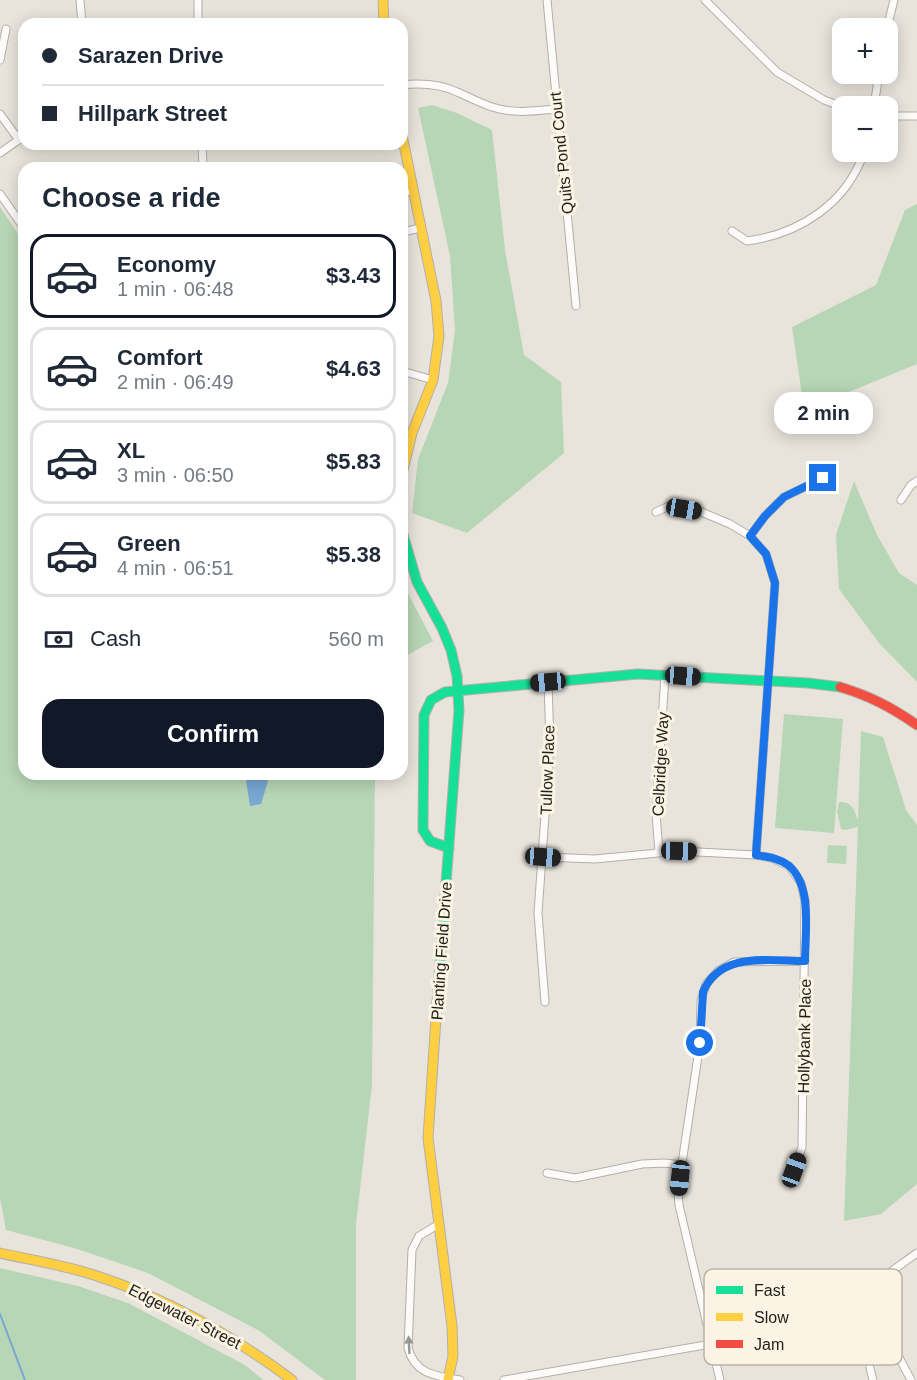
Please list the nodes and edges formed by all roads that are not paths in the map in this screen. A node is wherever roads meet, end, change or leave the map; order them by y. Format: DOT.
graph roads {
  1 [pos="80,0"];
  2 [pos="198,0"];
  3 [pos="383,0"];
  4 [pos="547,0"];
  5 [pos="705,0"];
  6 [pos="894,0"];
  7 [pos="82,18"];
  8 [pos="198,18"];
  9 [pos="384,18"];
  10 [pos="890,18"];
  11 [pos="6,29"];
  12 [pos="0,60"];
  13 [pos="408,85"];
  14 [pos="832,103"];
  15 [pos="557,109"];
  16 [pos="0,114"];
  17 [pos="898,116"];
  18 [pos="917,116"];
  19 [pos="18,135"];
  20 [pos="18,140"];
  21 [pos="0,153"];
  22 [pos="408,162"];
  23 [pos="859,162"];
  24 [pos="414,190"];
  25 [pos="408,192"];
  26 [pos="0,194"];
  27 [pos="18,220"];
  28 [pos="421,228"];
  29 [pos="408,231"];
  30 [pos="732,231"];
  31 [pos="576,306"];
  32 [pos="408,373"];
  33 [pos="433,380"];
  34 [pos="408,449"];
  35 [pos="834,473"];
  36 [pos="917,481"];
  37 [pos="901,500"];
  38 [pos="656,512"];
  39 [pos="750,536"];
  40 [pos="408,556"];
  41 [pos="664,675"];
  42 [pos="767,681"];
  43 [pos="548,682"];
  44 [pos="459,690"];
  45 [pos="917,725"];
  46 [pos="449,848"];
  47 [pos="659,852"];
  48 [pos="756,855"];
  49 [pos="543,857"];
  50 [pos="805,961"];
  51 [pos="545,1002"];
  52 [pos="681,1165"];
  53 [pos="794,1170"];
  54 [pos="547,1173"];
  55 [pos="439,1224"];
  56 [pos="0,1252"];
  57 [pos="917,1252"];
  58 [pos="894,1269"];
  59 [pos="704,1314"];
  60 [pos="704,1345"];
  61 [pos="902,1363"];
  62 [pos="716,1365"];
  63 [pos="868,1365"];
  64 [pos="449,1379"];
  65 [pos="292,1380"];
  66 [pos="460,1380"];
  67 [pos="504,1380"];
  68 [pos="720,1380"];
  69 [pos="873,1380"];
  70 [pos="911,1380"];
  1 -- 7 [label="street"];
  2 -- 8 [label="street"];
  3 -- 9 [label="street"];
  4 -- 15 [label="street, Quits Pond Court"];
  5 -- 14 [label="street"];
  6 -- 10 [label="street"];
  11 -- 12 [label="street"];
  13 -- 15 [label="street"];
  15 -- 31 [label="street, Quits Pond Court"];
  16 -- 19 [label="street"];
  17 -- 18 [label="street"];
  20 -- 21 [label="street"];
  22 -- 24 [label="street"];
  23 -- 30 [label="street"];
  24 -- 25 [label="street"];
  24 -- 28 [label="street"];
  26 -- 27 [label="street"];
  28 -- 29 [label="street"];
  28 -- 33 [label="street"];
  32 -- 33 [label="street"];
  33 -- 34 [label="street"];
  35 -- 39 [label="street"];
  36 -- 37 [label="street"];
  38 -- 39 [label="street"];
  39 -- 42 [label="street"];
  40 -- 44 [label="street, Planting Field Drive"];
  41 -- 42 [label="street"];
  41 -- 43 [label="street"];
  41 -- 47 [label="street, Celbridge Way"];
  42 -- 45 [label="street"];
  42 -- 48 [label="street"];
  43 -- 44 [label="street"];
  43 -- 49 [label="street, Tullow Place"];
  44 -- 46 [label="street, Planting Field Drive"];
  44 -- 46 [label="street"];
  46 -- 55 [label="street, Planting Field Drive"];
  47 -- 48 [label="street, Hollybank Place"];
  47 -- 49 [label="street, Hollybank Place"];
  48 -- 50 [label="street, Hollybank Place"];
  49 -- 51 [label="street, Tullow Place"];
  50 -- 52 [label="street"];
  50 -- 53 [label="street, Hollybank Place"];
  52 -- 54 [label="street"];
  52 -- 59 [label="street"];
  55 -- 64 [label="street, Planting Field Drive"];
  64 -- 55 [label="street, one-way"];
  56 -- 65 [label="street, Edgewater Street"];
  57 -- 58 [label="street"];
  60 -- 67 [label="street"];
  61 -- 70 [label="street"];
  62 -- 68 [label="street"];
  63 -- 69 [label="street"];
  64 -- 66 [label="street"];
}
